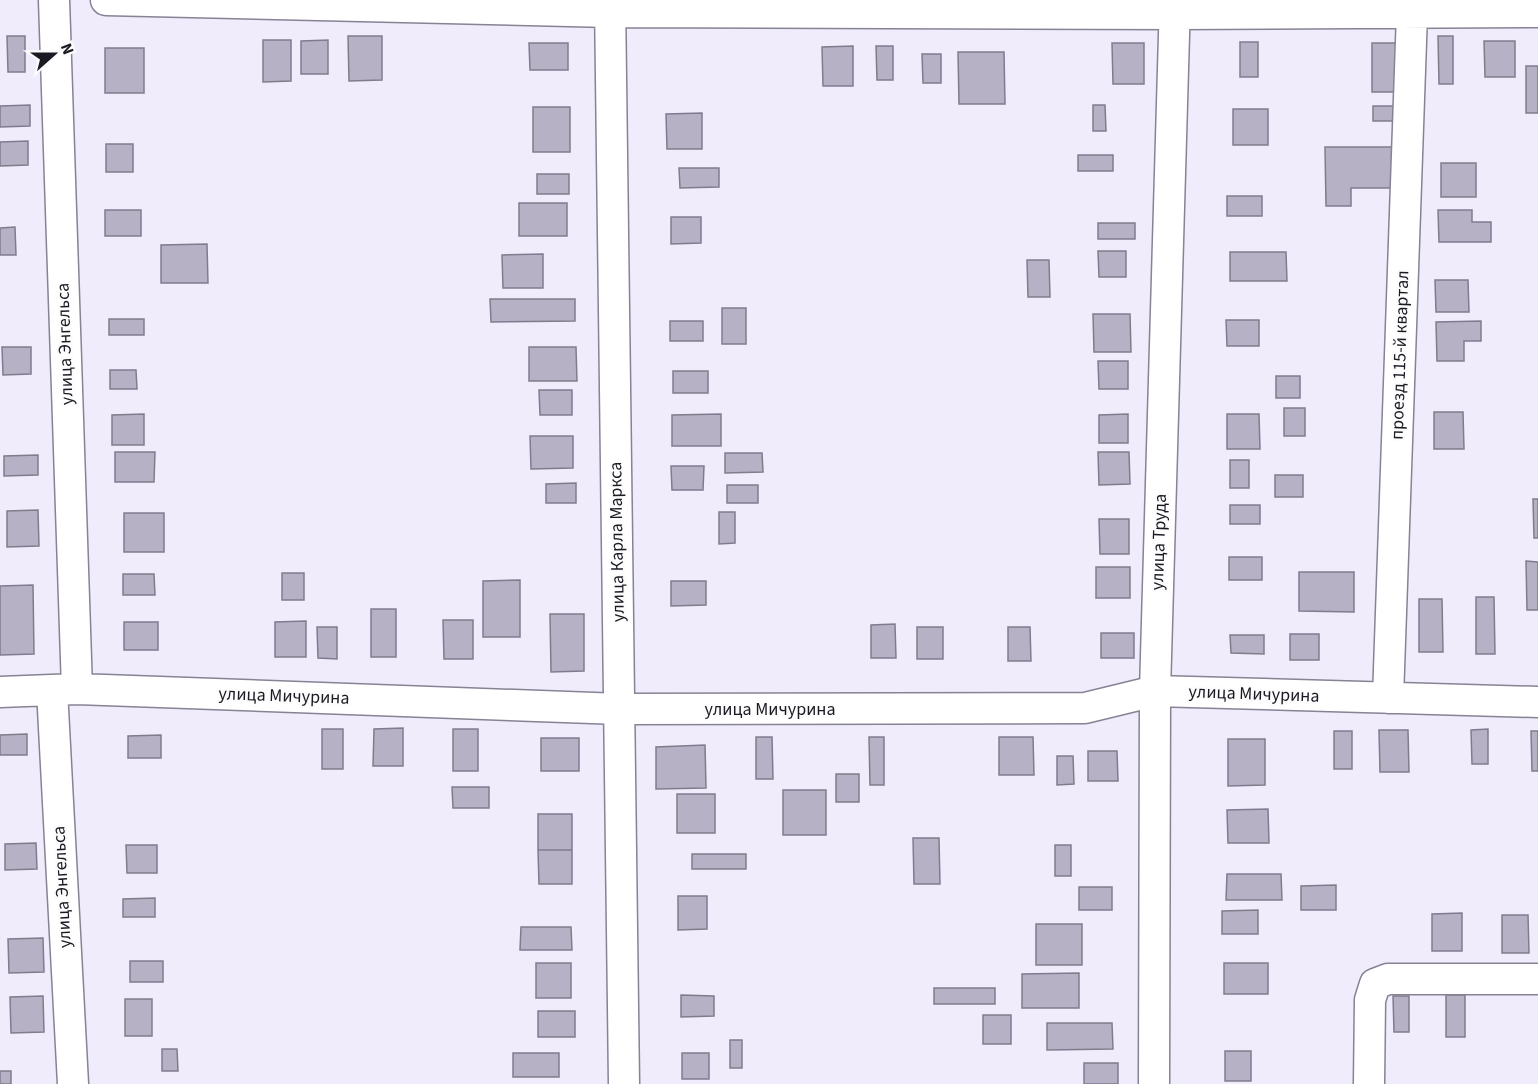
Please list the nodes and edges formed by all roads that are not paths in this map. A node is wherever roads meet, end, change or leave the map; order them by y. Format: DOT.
graph roads {
  1 [pos="54,0"];
  2 [pos="106,0"];
  3 [pos="610,6"];
  4 [pos="1174,7"];
  5 [pos="1531,8"];
  6 [pos="1412,13"];
  7 [pos="64,689"];
  8 [pos="1155,691"];
  9 [pos="0,692"];
  10 [pos="1388,698"];
  11 [pos="1538,702"];
  12 [pos="620,709"];
  13 [pos="1538,979"];
  14 [pos="73,1084"];
  15 [pos="624,1084"];
  16 [pos="1154,1084"];
  17 [pos="1369,1084"];
  1 -- 7 [label="street, улица Энгельса"];
  2 -- 3 [label="street"];
  3 -- 4 [label="street"];
  3 -- 12 [label="street, улица Карла Маркса"];
  4 -- 6 [label="street"];
  4 -- 8 [label="street, улица Труда"];
  5 -- 6 [label="street"];
  6 -- 10 [label="street, проезд 115-й квартал"];
  7 -- 9 [label="street, улица Мичурина"];
  7 -- 12 [label="street, улица Мичурина"];
  7 -- 14 [label="street, улица Энгельса"];
  8 -- 10 [label="street, улица Мичурина"];
  8 -- 12 [label="street, улица Мичурина"];
  8 -- 16 [label="street, улица Труда"];
  10 -- 11 [label="street, улица Мичурина"];
  12 -- 15 [label="street, улица Карла Маркса"];
  13 -- 17 [label="street"];
}
